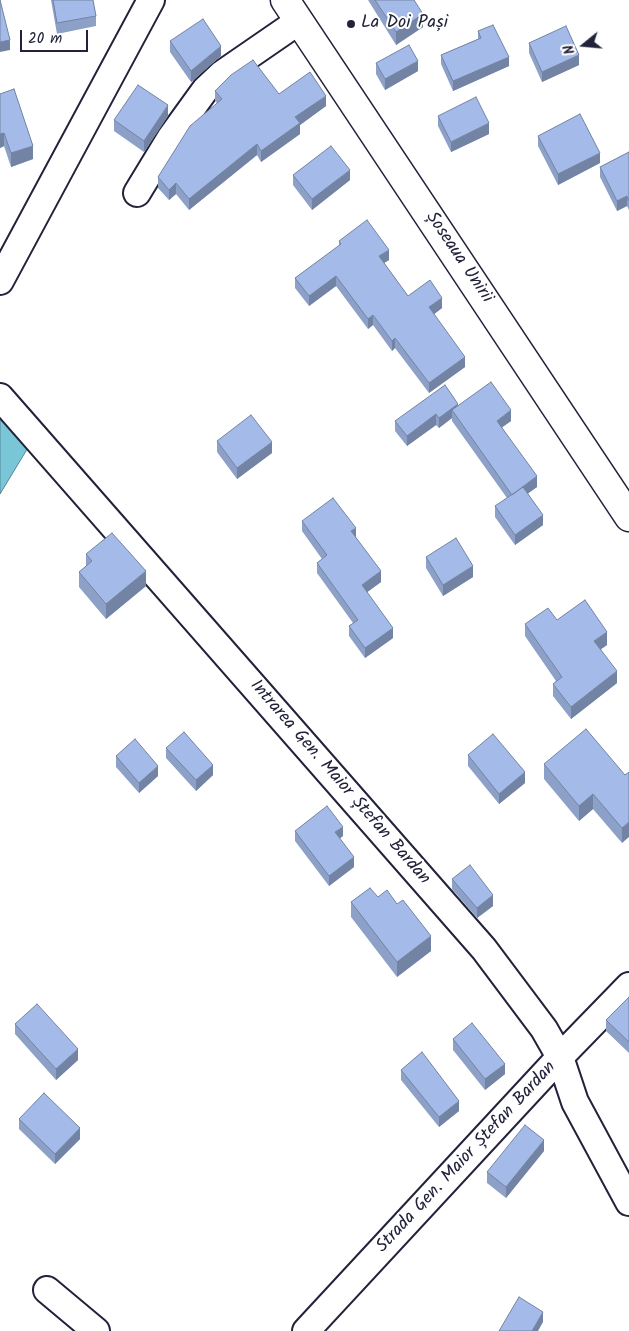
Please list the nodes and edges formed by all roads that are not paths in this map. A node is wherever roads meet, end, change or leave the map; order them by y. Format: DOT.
graph roads {
  1 [pos="151,0"];
  2 [pos="292,10"];
  3 [pos="137,193"];
  4 [pos="0,281"];
  5 [pos="0,397"];
  6 [pos="629,517"];
  7 [pos="629,986"];
  8 [pos="560,1057"];
  9 [pos="629,1202"];
  10 [pos="47,1290"];
  11 [pos="96,1331"];
  12 [pos="306,1331"];
  1 -- 4 [label="street"];
  2 -- 3 [label="street"];
  2 -- 6 [label="main road, Șoseaua Unirii"];
  5 -- 8 [label="street, Intrarea Gen. Maior Ștefan Bardan"];
  7 -- 8 [label="street, Strada Gen. Maior Ștefan Bardan"];
  8 -- 9 [label="street, Intrarea Gen. Maior Ștefan Bardan"];
  8 -- 12 [label="street, Strada Gen. Maior Ștefan Bardan"];
  10 -- 11 [label="street"];
}
